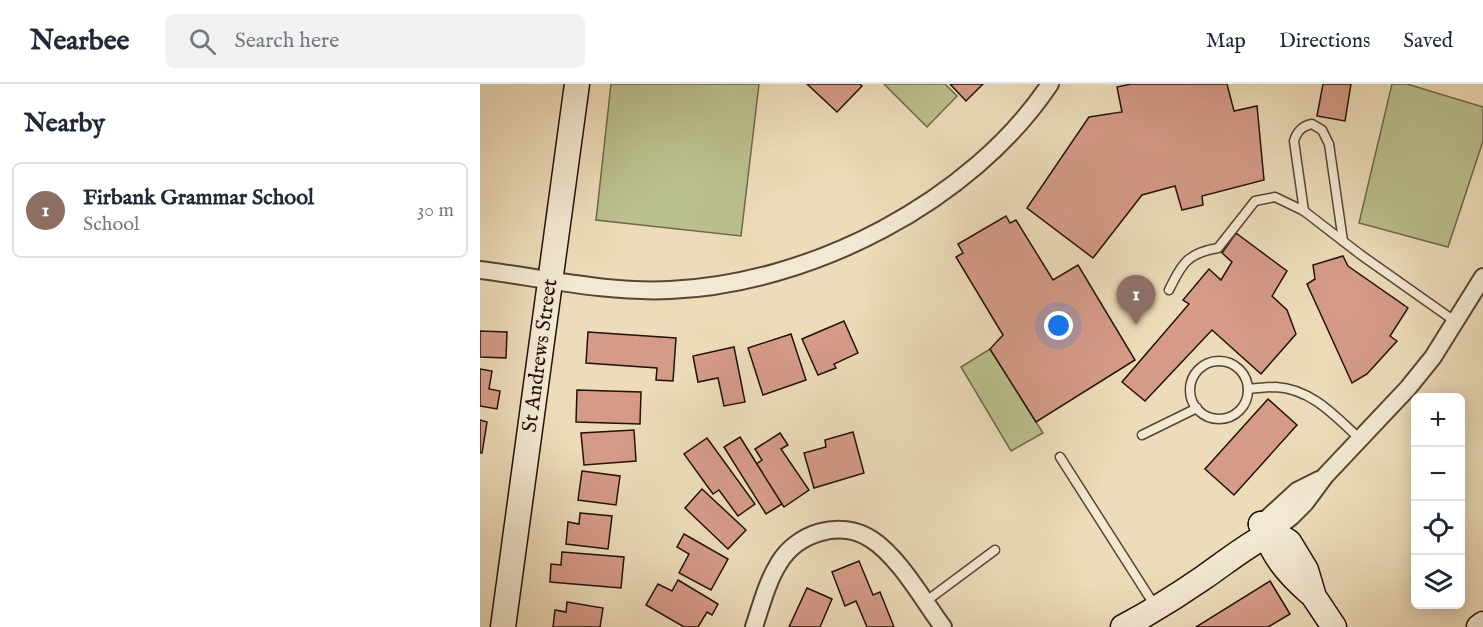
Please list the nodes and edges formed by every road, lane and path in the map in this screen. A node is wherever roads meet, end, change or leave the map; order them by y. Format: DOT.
graph roads {
  1 [pos="577,84"];
  2 [pos="1050,84"];
  3 [pos="1304,211"];
  4 [pos="1343,241"];
  5 [pos="480,270"];
  6 [pos="1483,277"];
  7 [pos="549,280"];
  8 [pos="1170,290"];
  9 [pos="1456,322"];
  10 [pos="1248,389"];
  11 [pos="1197,408"];
  12 [pos="1142,435"];
  13 [pos="1360,440"];
  14 [pos="1060,457"];
  15 [pos="1267,531"];
  16 [pos="995,550"];
  17 [pos="925,602"];
  18 [pos="1156,609"];
  19 [pos="1483,624"];
  20 [pos="503,627"];
  21 [pos="754,627"];
  22 [pos="943,627"];
  23 [pos="1124,627"];
  24 [pos="1334,627"];
  25 [pos="1479,627"];
  1 -- 7 [label="street, St Andrews Street"];
  2 -- 7 [label="street"];
  3 -- 4 [label="lane"];
  3 -- 4 [label="lane"];
  3 -- 8 [label="lane"];
  4 -- 9 [label="lane"];
  5 -- 7 [label="street"];
  6 -- 9 [label="street"];
  7 -- 20 [label="street, St Andrews Street"];
  9 -- 13 [label="street"];
  10 -- 11 [label="lane"];
  10 -- 11 [label="lane"];
  10 -- 13 [label="lane"];
  11 -- 12 [label="lane"];
  13 -- 15 [label="street"];
  14 -- 18 [label="lane"];
  15 -- 18 [label="street"];
  15 -- 24 [label="street"];
  16 -- 17 [label="lane"];
  17 -- 21 [label="street"];
  17 -- 22 [label="street"];
  18 -- 23 [label="street"];
  19 -- 25 [label="street"];
}
